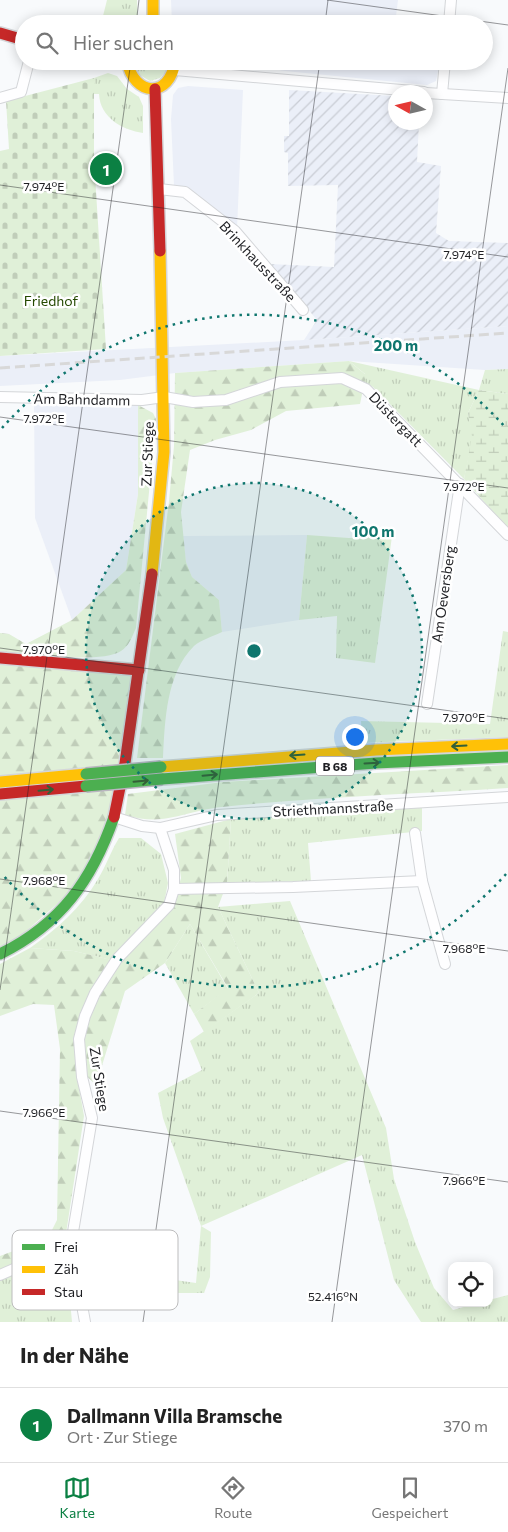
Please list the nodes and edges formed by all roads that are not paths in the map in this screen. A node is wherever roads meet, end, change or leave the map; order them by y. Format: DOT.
graph roads {
  1 [pos="153,0"];
  2 [pos="451,0"];
  3 [pos="153,15"];
  4 [pos="450,15"];
  5 [pos="0,33"];
  6 [pos="15,37"];
  7 [pos="27,70"];
  8 [pos="128,70"];
  9 [pos="173,70"];
  10 [pos="212,70"];
  11 [pos="444,70"];
  12 [pos="155,89"];
  13 [pos="388,89"];
  14 [pos="433,93"];
  15 [pos="442,94"];
  16 [pos="0,98"];
  17 [pos="508,98"];
  18 [pos="159,189"];
  19 [pos="303,310"];
  20 [pos="0,397"];
  21 [pos="164,397"];
  22 [pos="460,484"];
  23 [pos="508,535"];
  24 [pos="0,658"];
  25 [pos="139,670"];
  26 [pos="427,704"];
  27 [pos="508,744"];
  28 [pos="508,757"];
  29 [pos="0,782"];
  30 [pos="0,794"];
  31 [pos="508,797"];
  32 [pos="114,817"];
  33 [pos="160,828"];
  34 [pos="415,833"];
  35 [pos="422,881"];
  36 [pos="174,889"];
  37 [pos="0,954"];
  38 [pos="445,964"];
  39 [pos="73,1230"];
  40 [pos="12,1270"];
  41 [pos="0,1275"];
  1 -- 3 [label="main road"];
  2 -- 4 [label="street"];
  5 -- 6 [label="main road"];
  7 -- 16 [label="street"];
  8 -- 12 [label="main road"];
  9 -- 12 [label="main road"];
  10 -- 13 [label="street"];
  11 -- 15 [label="street"];
  12 -- 18 [label="main road, Zur Stiege"];
  14 -- 15 [label="street"];
  15 -- 17 [label="street"];
  18 -- 19 [label="street, Brinkhausstraße"];
  18 -- 21 [label="main road, Zur Stiege"];
  20 -- 21 [label="street, Am Bahndamm"];
  21 -- 22 [label="street, Düstergatt"];
  21 -- 25 [label="main road, Zur Stiege"];
  22 -- 23 [label="street, Düstergatt"];
  22 -- 26 [label="street, Am Oeversberg"];
  24 -- 25 [label="main road"];
  25 -- 32 [label="main road, Zur Stiege"];
  27 -- 29 [label="main road, B 68, one-way, bridge"];
  30 -- 28 [label="main road, B 68, one-way, bridge"];
  31 -- 33 [label="street, Striethmannstraße"];
  32 -- 33 [label="street, Striethmannstraße"];
  32 -- 37 [label="main road, Zur Stiege"];
  33 -- 36 [label="street"];
  34 -- 35 [label="street"];
  35 -- 36 [label="street"];
  35 -- 38 [label="street"];
  36 -- 39 [label="street, Zur Stiege"];
  40 -- 41 [label="street"];
}
